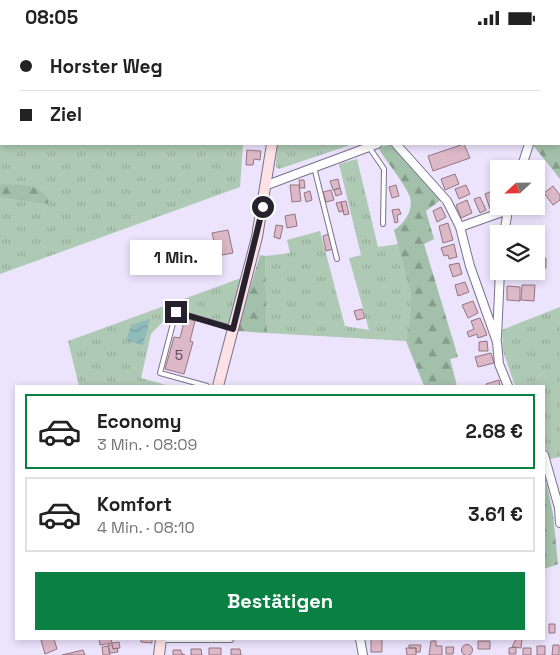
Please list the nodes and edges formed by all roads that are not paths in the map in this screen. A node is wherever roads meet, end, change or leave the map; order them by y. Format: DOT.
graph roads {
  1 [pos="272,145"];
  2 [pos="373,145"];
  3 [pos="397,145"];
  4 [pos="529,145"];
  5 [pos="524,160"];
  6 [pos="314,167"];
  7 [pos="266,188"];
  8 [pos="490,215"];
  9 [pos="382,224"];
  10 [pos="460,227"];
  11 [pos="337,259"];
  12 [pos="500,280"];
  13 [pos="233,329"];
  14 [pos="497,342"];
  15 [pos="203,385"];
  16 [pos="218,385"];
  17 [pos="508,385"];
  18 [pos="545,459"];
  19 [pos="560,523"];
  20 [pos="161,640"];
  21 [pos="360,640"];
  22 [pos="159,655"];
  23 [pos="363,655"];
  1 -- 7 [label="street"];
  2 -- 6 [label="street"];
  2 -- 9 [label="lane"];
  3 -- 10 [label="street"];
  4 -- 5 [label="street"];
  6 -- 7 [label="street"];
  6 -- 11 [label="lane"];
  7 -- 13 [label="street"];
  8 -- 10 [label="street"];
  10 -- 14 [label="street"];
  12 -- 14 [label="street"];
  13 -- 15 [label="lane"];
  13 -- 16 [label="street"];
  14 -- 17 [label="street"];
  18 -- 19 [label="street"];
  20 -- 22 [label="street"];
  21 -- 23 [label="street"];
}
